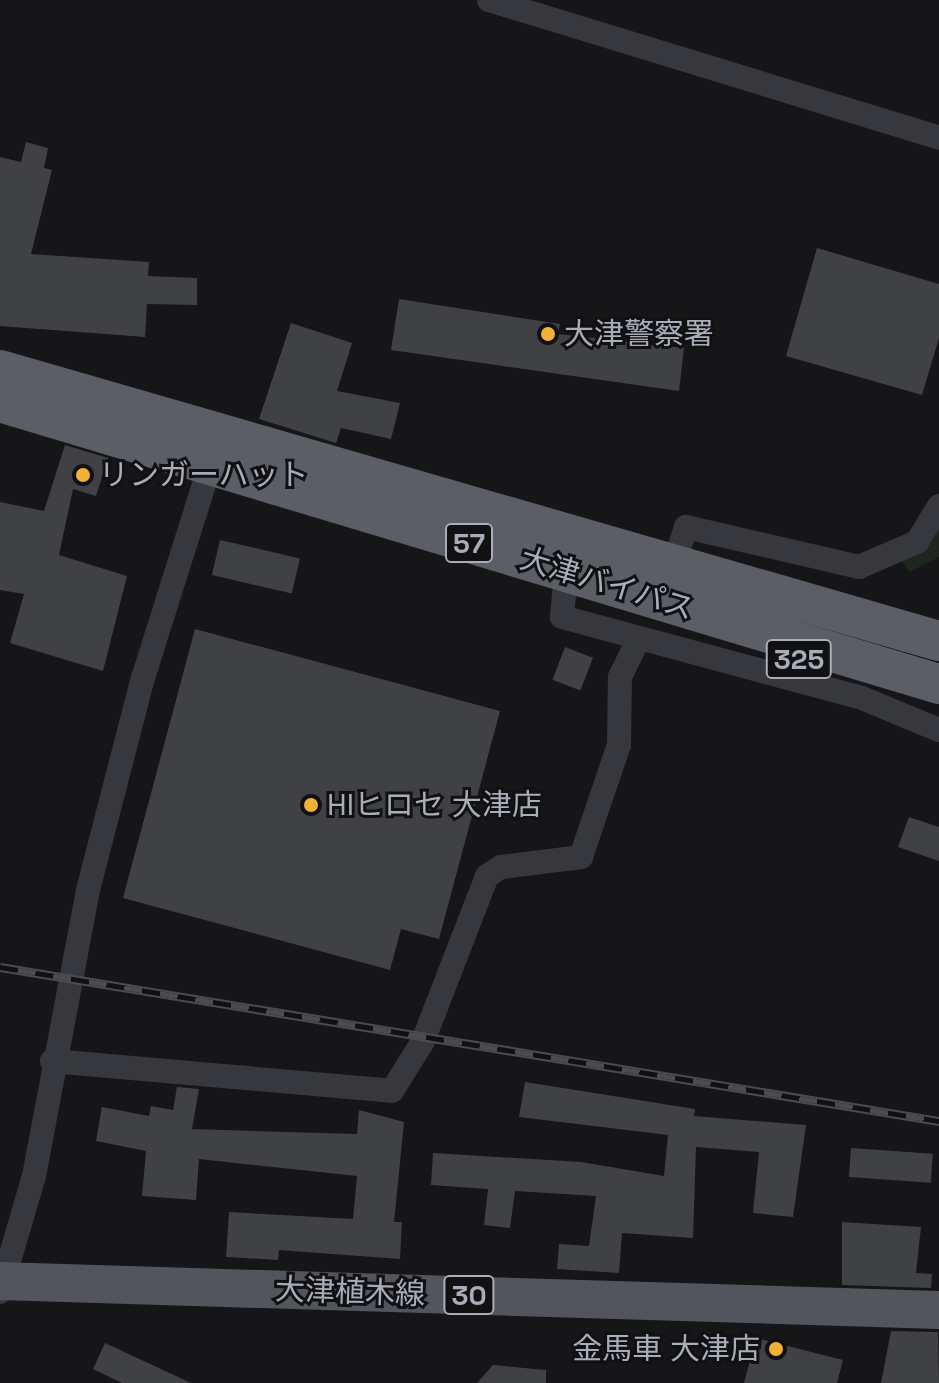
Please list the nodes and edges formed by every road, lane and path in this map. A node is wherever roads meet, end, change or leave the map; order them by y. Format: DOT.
graph roads {
  1 [pos="489,0"];
  2 [pos="939,138"];
  3 [pos="0,370"];
  4 [pos="0,402"];
  5 [pos="215,451"];
  6 [pos="939,506"];
  7 [pos="566,572"];
  8 [pos="670,583"];
  9 [pos="639,638"];
  10 [pos="939,641"];
  11 [pos="939,684"];
  12 [pos="939,708"];
  13 [pos="939,730"];
  14 [pos="52,1061"];
  15 [pos="1,1285"];
  16 [pos="939,1310"];
  1 -- 2 [label="street"];
  3 -- 5 [label="highway, 大津バイパス / 57"];
  4 -- 5 [label="highway, 大津バイパス / 57"];
  5 -- 7 [label="highway, 大津バイパス / 57"];
  5 -- 8 [label="highway, 大津バイパス / 57"];
  5 -- 14 [label="street"];
  6 -- 8 [label="street"];
  7 -- 8 [label="highway, 大津バイパス / 57"];
  7 -- 9 [label="street"];
  8 -- 10 [label="highway, 大津バイパス / 57"];
  8 -- 11 [label="highway, 大津バイパス / 57"];
  8 -- 12 [label="highway, 325"];
  9 -- 13 [label="street"];
  9 -- 14 [label="street"];
  14 -- 15 [label="street"];
  15 -- 16 [label="main road, 大津植木線 / 30"];
}
